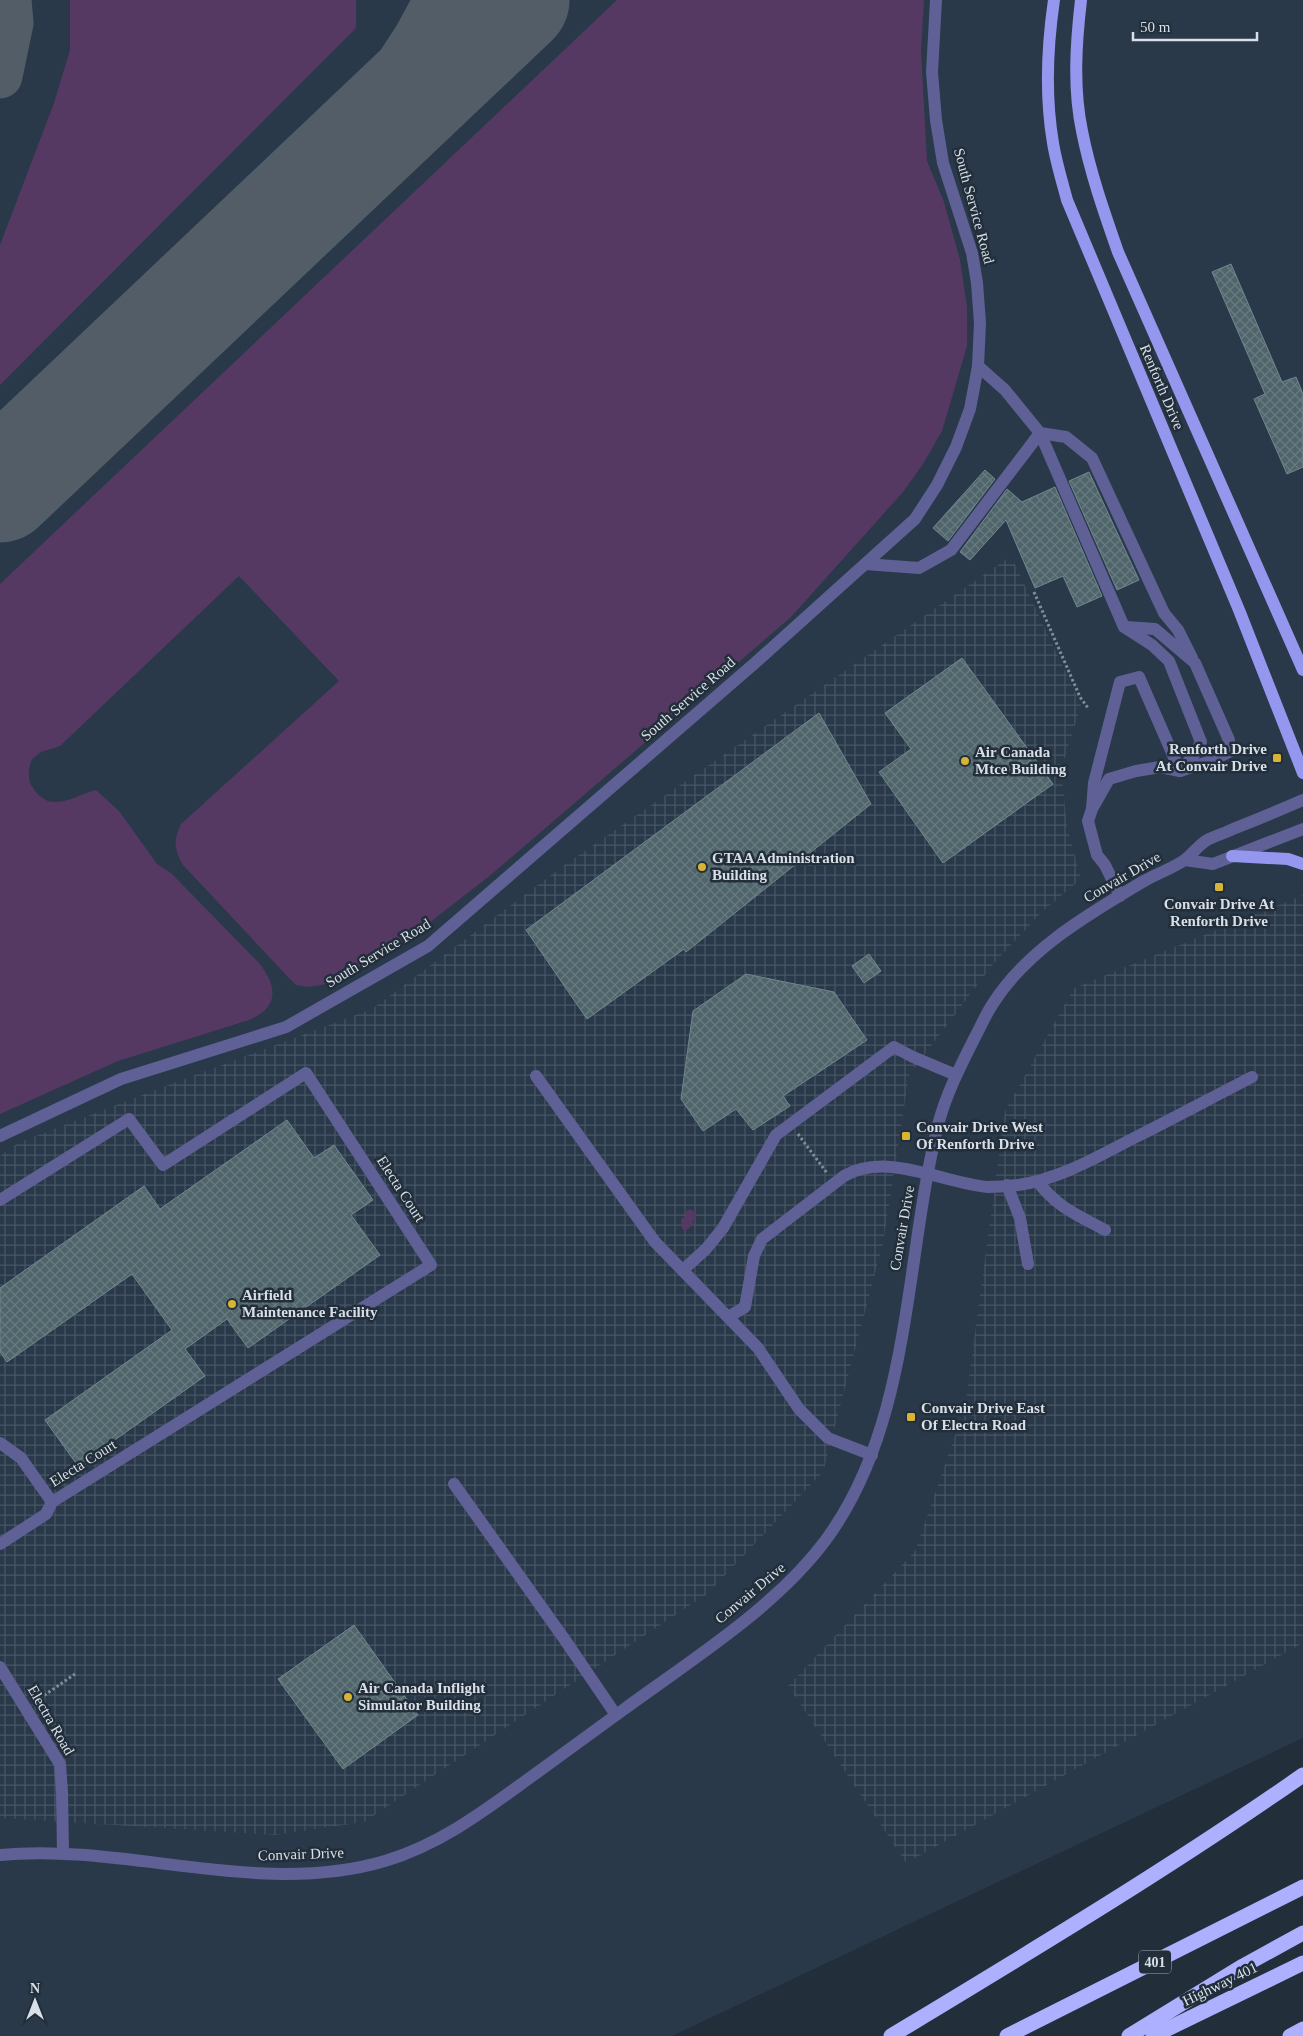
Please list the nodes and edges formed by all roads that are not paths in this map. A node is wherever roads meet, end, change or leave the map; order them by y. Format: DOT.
graph roads {
  1 [pos="936,0"];
  2 [pos="1054,0"];
  3 [pos="1081,0"];
  4 [pos="978,366"];
  5 [pos="1040,433"];
  6 [pos="865,564"];
  7 [pos="1124,627"];
  8 [pos="1195,663"];
  9 [pos="1303,670"];
  10 [pos="1180,771"];
  11 [pos="1303,773"];
  12 [pos="1303,800"];
  13 [pos="1092,809"];
  14 [pos="1303,829"];
  15 [pos="1232,856"];
  16 [pos="1185,860"];
  17 [pos="1303,864"];
  18 [pos="1120,896"];
  19 [pos="956,1075"];
  20 [pos="536,1076"];
  21 [pos="1252,1077"];
  22 [pos="0,1136"];
  23 [pos="928,1173"];
  24 [pos="1037,1181"];
  25 [pos="1007,1185"];
  26 [pos="0,1200"];
  27 [pos="1105,1230"];
  28 [pos="1028,1264"];
  29 [pos="682,1270"];
  30 [pos="728,1318"];
  31 [pos="0,1443"];
  32 [pos="872,1454"];
  33 [pos="454,1484"];
  34 [pos="49,1508"];
  35 [pos="0,1544"];
  36 [pos="0,1668"];
  37 [pos="616,1715"];
  38 [pos="1303,1775"];
  39 [pos="63,1853"];
  40 [pos="0,1855"];
  41 [pos="1303,1887"];
  42 [pos="1303,1933"];
  43 [pos="1303,1962"];
  44 [pos="1303,2029"];
  45 [pos="891,2036"];
  46 [pos="1007,2036"];
  47 [pos="1129,2036"];
  48 [pos="1153,2036"];
  49 [pos="1290,2036"];
  1 -- 4 [label="street, South Service Road"];
  2 -- 11 [label="main road, Renforth Drive"];
  3 -- 9 [label="main road, Renforth Drive"];
  4 -- 5 [label="street"];
  4 -- 6 [label="street, South Service Road"];
  5 -- 6 [label="street"];
  5 -- 7 [label="street"];
  5 -- 8 [label="street"];
  6 -- 22 [label="street, South Service Road"];
  7 -- 8 [label="street"];
  7 -- 10 [label="street"];
  8 -- 10 [label="street"];
  10 -- 13 [label="street"];
  10 -- 13 [label="street"];
  12 -- 16 [label="street, Convair Drive"];
  13 -- 18 [label="street"];
  14 -- 15 [label="street, Convair Drive"];
  15 -- 16 [label="street, Convair Drive"];
  15 -- 17 [label="main road"];
  16 -- 18 [label="street, Convair Drive"];
  18 -- 19 [label="street, Convair Drive"];
  19 -- 23 [label="street, Convair Drive"];
  19 -- 29 [label="street"];
  20 -- 29 [label="street"];
  21 -- 24 [label="street"];
  23 -- 25 [label="street"];
  23 -- 30 [label="street"];
  23 -- 32 [label="street, Convair Drive"];
  24 -- 25 [label="street"];
  24 -- 27 [label="street"];
  25 -- 28 [label="street"];
  26 -- 34 [label="street, Electa Court"];
  29 -- 30 [label="street"];
  30 -- 32 [label="street"];
  31 -- 34 [label="street, Electa Court"];
  32 -- 37 [label="street, Convair Drive"];
  33 -- 37 [label="street"];
  34 -- 35 [label="street"];
  36 -- 39 [label="street, Electra Road"];
  37 -- 39 [label="street, Convair Drive"];
  38 -- 45 [label="highway"];
  39 -- 40 [label="street, Convair Drive"];
  41 -- 46 [label="highway, 401"];
  42 -- 47 [label="highway"];
  43 -- 48 [label="highway, Highway 401"];
  44 -- 49 [label="highway"];
}
